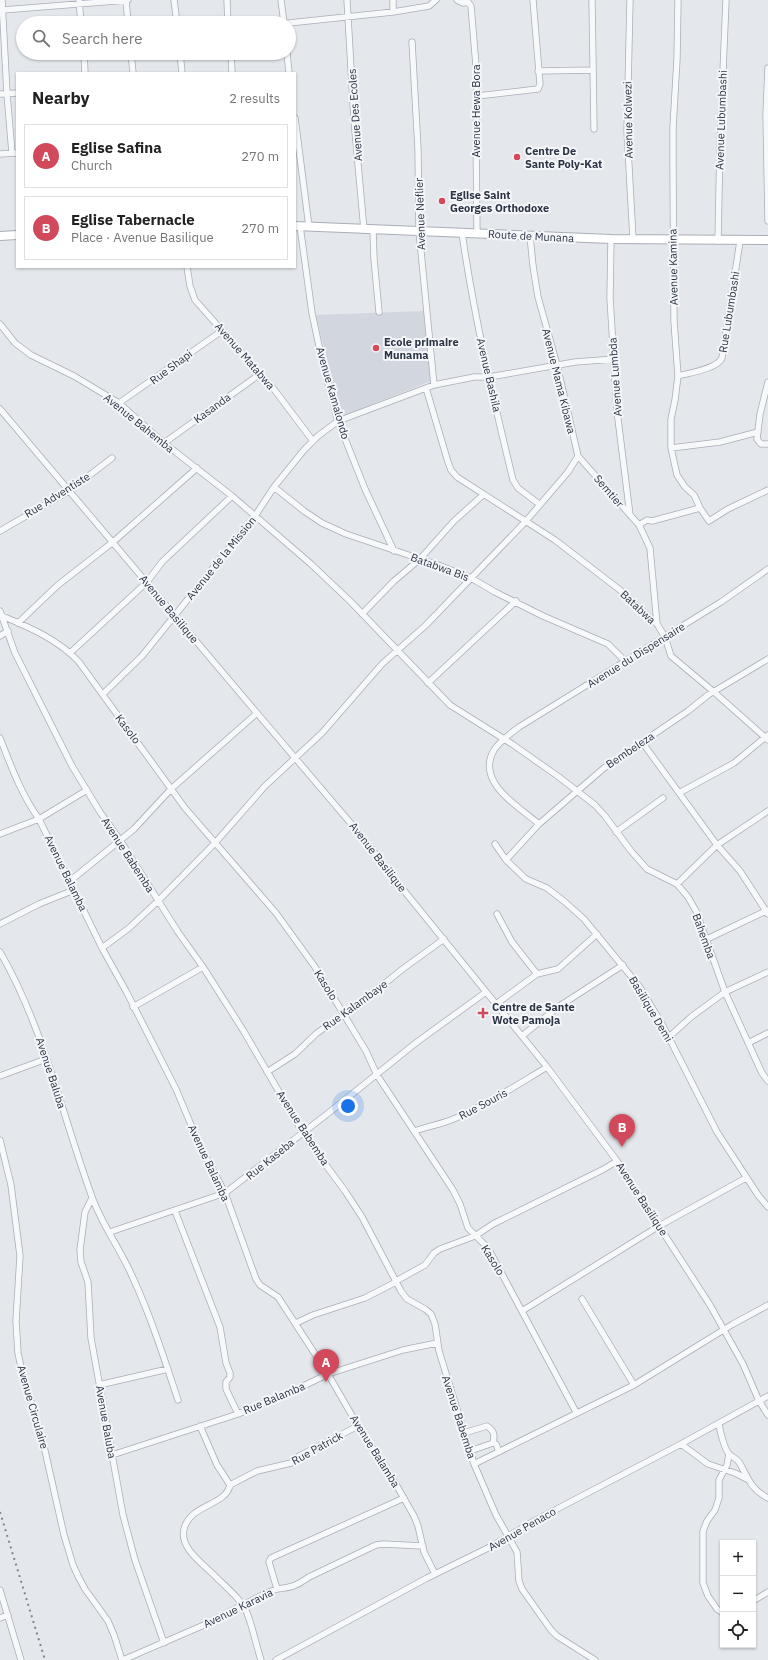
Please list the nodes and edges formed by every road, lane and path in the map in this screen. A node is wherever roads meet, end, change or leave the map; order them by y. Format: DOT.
graph roads {
  1 [pos="2,0"];
  2 [pos="127,0"];
  3 [pos="174,0"];
  4 [pos="226,0"];
  5 [pos="281,0"];
  6 [pos="347,0"];
  7 [pos="393,0"];
  8 [pos="436,0"];
  9 [pos="457,0"];
  10 [pos="533,0"];
  11 [pos="592,0"];
  12 [pos="630,0"];
  13 [pos="678,0"];
  14 [pos="726,0"];
  15 [pos="79,2"];
  16 [pos="3,10"];
  17 [pos="393,12"];
  18 [pos="80,16"];
  19 [pos="128,16"];
  20 [pos="176,16"];
  21 [pos="227,16"];
  22 [pos="283,16"];
  23 [pos="348,16"];
  24 [pos="296,22"];
  25 [pos="412,42"];
  26 [pos="84,60"];
  27 [pos="132,60"];
  28 [pos="181,60"];
  29 [pos="231,60"];
  30 [pos="288,60"];
  31 [pos="768,68"];
  32 [pos="593,70"];
  33 [pos="538,71"];
  34 [pos="85,72"];
  35 [pos="133,72"];
  36 [pos="182,72"];
  37 [pos="232,72"];
  38 [pos="289,72"];
  39 [pos="16,93"];
  40 [pos="0,94"];
  41 [pos="7,94"];
  42 [pos="477,96"];
  43 [pos="296,126"];
  44 [pos="594,129"];
  45 [pos="15,153"];
  46 [pos="0,154"];
  47 [pos="768,221"];
  48 [pos="298,226"];
  49 [pos="309,227"];
  50 [pos="364,230"];
  51 [pos="373,230"];
  52 [pos="419,231"];
  53 [pos="462,233"];
  54 [pos="477,233"];
  55 [pos="16,235"];
  56 [pos="0,236"];
  57 [pos="530,236"];
  58 [pos="610,239"];
  59 [pos="633,239"];
  60 [pos="673,240"];
  61 [pos="768,240"];
  62 [pos="718,241"];
  63 [pos="740,241"];
  64 [pos="187,268"];
  65 [pos="379,312"];
  66 [pos="0,324"];
  67 [pos="223,330"];
  68 [pos="615,359"];
  69 [pos="557,365"];
  70 [pos="260,374"];
  71 [pos="678,376"];
  72 [pos="489,377"];
  73 [pos="768,382"];
  74 [pos="434,385"];
  75 [pos="426,388"];
  76 [pos="119,403"];
  77 [pos="0,409"];
  78 [pos="338,421"];
  79 [pos="758,432"];
  80 [pos="313,441"];
  81 [pos="164,443"];
  82 [pos="768,444"];
  83 [pos="671,448"];
  84 [pos="578,456"];
  85 [pos="112,458"];
  86 [pos="197,468"];
  87 [pos="274,487"];
  88 [pos="768,490"];
  89 [pos="69,491"];
  90 [pos="483,495"];
  91 [pos="232,496"];
  92 [pos="539,504"];
  93 [pos="700,508"];
  94 [pos="630,515"];
  95 [pos="254,516"];
  96 [pos="526,521"];
  97 [pos="639,525"];
  98 [pos="0,531"];
  99 [pos="113,542"];
  100 [pos="394,551"];
  101 [pos="420,559"];
  102 [pos="768,570"];
  103 [pos="471,578"];
  104 [pos="147,582"];
  105 [pos="516,601"];
  106 [pos="1,613"];
  107 [pos="362,614"];
  108 [pos="175,616"];
  109 [pos="18,623"];
  110 [pos="657,624"];
  111 [pos="8,631"];
  112 [pos="0,636"];
  113 [pos="665,637"];
  114 [pos="397,650"];
  115 [pos="70,653"];
  116 [pos="768,659"];
  117 [pos="626,662"];
  118 [pos="428,683"];
  119 [pos="714,692"];
  120 [pos="103,694"];
  121 [pos="257,713"];
  122 [pos="0,738"];
  123 [pos="767,738"];
  124 [pos="504,739"];
  125 [pos="642,742"];
  126 [pos="295,758"];
  127 [pos="171,789"];
  128 [pos="87,790"];
  129 [pos="577,792"];
  130 [pos="679,793"];
  131 [pos="663,798"];
  132 [pos="768,811"];
  133 [pos="39,819"];
  134 [pos="539,824"];
  135 [pos="616,832"];
  136 [pos="0,834"];
  137 [pos="120,840"];
  138 [pos="215,843"];
  139 [pos="495,844"];
  140 [pos="717,845"];
  141 [pos="506,860"];
  142 [pos="70,881"];
  143 [pos="677,884"];
  144 [pos="74,890"];
  145 [pos="158,901"];
  146 [pos="767,912"];
  147 [pos="497,914"];
  148 [pos="0,924"];
  149 [pos="597,934"];
  150 [pos="444,939"];
  151 [pos="705,940"];
  152 [pos="102,948"];
  153 [pos="0,952"];
  154 [pos="623,965"];
  155 [pos="203,967"];
  156 [pos="768,972"];
  157 [pos="538,974"];
  158 [pos="486,992"];
  159 [pos="725,992"];
  160 [pos="496,1004"];
  161 [pos="133,1007"];
  162 [pos="345,1014"];
  163 [pos="768,1033"];
  164 [pos="522,1036"];
  165 [pos="669,1037"];
  166 [pos="748,1043"];
  167 [pos="46,1059"];
  168 [pos="547,1067"];
  169 [pos="267,1072"];
  170 [pos="377,1075"];
  171 [pos="0,1076"];
  172 [pos="768,1081"];
  173 [pos="415,1131"];
  174 [pos="303,1133"];
  175 [pos="0,1140"];
  176 [pos="617,1161"];
  177 [pos="746,1178"];
  178 [pos="225,1193"];
  179 [pos="92,1198"];
  180 [pos="768,1207"];
  181 [pos="175,1211"];
  182 [pos="659,1226"];
  183 [pos="110,1232"];
  184 [pos="475,1236"];
  185 [pos="396,1282"];
  186 [pos="582,1299"];
  187 [pos="768,1306"];
  188 [pos="522,1311"];
  189 [pos="296,1323"];
  190 [pos="725,1329"];
  191 [pos="437,1343"];
  192 [pos="168,1369"];
  193 [pos="328,1374"];
  194 [pos="99,1384"];
  195 [pos="634,1384"];
  196 [pos="768,1396"];
  197 [pos="178,1400"];
  198 [pos="759,1401"];
  199 [pos="576,1412"];
  200 [pos="238,1414"];
  201 [pos="768,1415"];
  202 [pos="719,1424"];
  203 [pos="200,1426"];
  204 [pos="358,1426"];
  205 [pos="464,1433"];
  206 [pos="493,1443"];
  207 [pos="681,1444"];
  208 [pos="470,1451"];
  209 [pos="499,1452"];
  210 [pos="729,1454"];
  211 [pos="112,1455"];
  212 [pos="474,1464"];
  213 [pos="724,1470"];
  214 [pos="746,1478"];
  215 [pos="230,1485"];
  216 [pos="404,1498"];
  217 [pos="768,1498"];
  218 [pos="508,1537"];
  219 [pos="423,1546"];
  220 [pos="435,1574"];
  221 [pos="278,1589"];
  222 [pos="0,1590"];
  223 [pos="768,1592"];
  224 [pos="756,1599"];
  225 [pos="242,1605"];
  226 [pos="722,1612"];
  227 [pos="8,1615"];
  228 [pos="0,1618"];
  229 [pos="164,1643"];
  230 [pos="22,1660"];
  231 [pos="123,1660"];
  232 [pos="261,1660"];
  233 [pos="276,1660"];
  234 [pos="595,1660"];
  1 -- 16 [label="street"];
  2 -- 15 [label="street"];
  2 -- 19 [label="street"];
  3 -- 20 [label="street"];
  4 -- 21 [label="street"];
  5 -- 22 [label="street"];
  6 -- 23 [label="street, Avenue Des Ecoles"];
  7 -- 17 [label="street"];
  8 -- 17 [label="street"];
  9 -- 42 [label="street, Avenue Hewa Bora"];
  10 -- 33 [label="street"];
  11 -- 32 [label="street"];
  12 -- 59 [label="street, Avenue Kolwezi"];
  13 -- 60 [label="street, Avenue Kamina"];
  14 -- 62 [label="street, Avenue Lubumbashi"];
  15 -- 16 [label="street"];
  15 -- 18 [label="street"];
  16 -- 41 [label="street"];
  17 -- 23 [label="street"];
  23 -- 24 [label="street"];
  23 -- 50 [label="street, Avenue Des Ecoles"];
  25 -- 52 [label="street, Avenue Neflier"];
  26 -- 34 [label="street"];
  27 -- 35 [label="street"];
  28 -- 36 [label="street"];
  29 -- 37 [label="street"];
  30 -- 38 [label="street"];
  31 -- 47 [label="street"];
  32 -- 33 [label="street"];
  32 -- 44 [label="street"];
  33 -- 42 [label="street"];
  39 -- 41 [label="street"];
  40 -- 41 [label="street"];
  41 -- 45 [label="street"];
  42 -- 54 [label="street, Avenue Hewa Bora"];
  43 -- 49 [label="street"];
  45 -- 46 [label="street"];
  48 -- 49 [label="main road, Route de Munana"];
  48 -- 78 [label="street, Avenue Kamalondo"];
  49 -- 50 [label="main road, Route de Munana"];
  50 -- 51 [label="main road, Route de Munana"];
  51 -- 52 [label="main road, Route de Munana"];
  51 -- 65 [label="street"];
  52 -- 53 [label="main road, Route de Munana"];
  52 -- 74 [label="street, Avenue Neflier"];
  53 -- 54 [label="main road, Route de Munana"];
  53 -- 72 [label="street, Avenue Bashila"];
  54 -- 57 [label="main road, Route de Munana"];
  55 -- 56 [label="main road"];
  57 -- 58 [label="main road, Route de Munana"];
  57 -- 69 [label="street, Avenue Mama Kibawa"];
  58 -- 59 [label="main road, Route de Munana"];
  58 -- 68 [label="street, Avenue Lumbda"];
  59 -- 60 [label="main road, Route de Munana"];
  60 -- 62 [label="main road, Route de Munana"];
  60 -- 71 [label="street, Avenue Kamina"];
  61 -- 63 [label="main road, Route de Munana"];
  62 -- 63 [label="main road, Route de Munana"];
  63 -- 71 [label="street, Rue Lubumbashi"];
  64 -- 67 [label="street, Avenue Matabwa"];
  66 -- 76 [label="street, Avenue Bahemba"];
  67 -- 70 [label="street, Avenue Matabwa"];
  67 -- 76 [label="street, Rue Shapi"];
  68 -- 69 [label="street"];
  68 -- 94 [label="street, Avenue Lumbda"];
  69 -- 72 [label="street"];
  69 -- 84 [label="street, Avenue Mama Kibawa"];
  70 -- 80 [label="street, Avenue Matabwa"];
  70 -- 81 [label="street, Kasanda"];
  71 -- 83 [label="street, Avenue Kamina"];
  72 -- 74 [label="street"];
  72 -- 92 [label="street, Avenue Bashila"];
  73 -- 79 [label="street"];
  74 -- 75 [label="street"];
  75 -- 78 [label="street, Avenue de la Mission"];
  75 -- 90 [label="street, Batabwa"];
  76 -- 81 [label="street, Avenue Bahemba"];
  77 -- 89 [label="street, Avenue Basilique"];
  78 -- 80 [label="street, Avenue de la Mission"];
  78 -- 100 [label="street, Avenue Kamalondo"];
  79 -- 82 [label="street"];
  79 -- 83 [label="street"];
  80 -- 87 [label="street, Avenue de la Mission"];
  81 -- 86 [label="street, Avenue Bahemba"];
  83 -- 93 [label="street, Avenue Kamina"];
  84 -- 92 [label="street"];
  84 -- 94 [label="street, Semtier"];
  85 -- 89 [label="street, Rue Adventiste"];
  86 -- 91 [label="street, Avenue Bahemba"];
  86 -- 99 [label="street"];
  87 -- 95 [label="street, Avenue de la Mission"];
  87 -- 100 [label="street, Batabwa Bis"];
  88 -- 93 [label="street, Avenue Kamina"];
  89 -- 98 [label="street, Rue Adventiste"];
  89 -- 99 [label="street, Avenue Basilique"];
  90 -- 96 [label="street, Batabwa"];
  90 -- 101 [label="street"];
  91 -- 95 [label="street, Avenue Bahemba"];
  91 -- 104 [label="street"];
  92 -- 96 [label="street"];
  93 -- 97 [label="street"];
  94 -- 97 [label="street, Semtier"];
  95 -- 107 [label="street, Avenue Bahemba"];
  95 -- 108 [label="street, Avenue de la Mission"];
  96 -- 103 [label="street"];
  96 -- 110 [label="street, Batabwa"];
  97 -- 110 [label="street, Semtier"];
  99 -- 104 [label="street, Avenue Basilique"];
  99 -- 109 [label="street"];
  100 -- 101 [label="street, Batabwa Bis"];
  101 -- 103 [label="street, Batabwa Bis"];
  101 -- 107 [label="street"];
  102 -- 113 [label="street, Avenue du Dispensaire"];
  103 -- 105 [label="street, Batabwa Bis"];
  103 -- 114 [label="street"];
  104 -- 108 [label="street, Avenue Basilique"];
  104 -- 115 [label="street"];
  105 -- 117 [label="street, Batabwa Bis"];
  105 -- 118 [label="street"];
  106 -- 109 [label="street, Kasolo"];
  106 -- 111 [label="street, Avenue Babemba"];
  107 -- 114 [label="street, Avenue Bahemba"];
  108 -- 120 [label="street, Avenue de la Mission"];
  108 -- 121 [label="street, Avenue Basilique"];
  109 -- 115 [label="street, Kasolo"];
  110 -- 113 [label="street, Batabwa"];
  111 -- 112 [label="street"];
  111 -- 128 [label="street, Avenue Babemba"];
  113 -- 117 [label="street, Avenue du Dispensaire"];
  113 -- 119 [label="street, Batabwa"];
  114 -- 118 [label="street, Avenue Bahemba"];
  114 -- 126 [label="street"];
  115 -- 120 [label="street, Kasolo"];
  116 -- 119 [label="street, Bembeleza"];
  117 -- 124 [label="street, Avenue du Dispensaire"];
  118 -- 124 [label="street, Avenue Bahemba"];
  119 -- 123 [label="street, Batabwa"];
  119 -- 125 [label="street, Bembeleza"];
  120 -- 127 [label="street, Kasolo"];
  121 -- 126 [label="street, Avenue Basilique"];
  121 -- 127 [label="street"];
  122 -- 133 [label="street, Avenue Balamba"];
  123 -- 130 [label="street"];
  124 -- 129 [label="street, Avenue Bahemba"];
  124 -- 134 [label="street, Avenue du Dispensaire"];
  125 -- 129 [label="street, Bembeleza"];
  125 -- 130 [label="street"];
  126 -- 138 [label="street"];
  126 -- 150 [label="street, Avenue Basilique"];
  127 -- 137 [label="street"];
  127 -- 138 [label="street, Kasolo"];
  128 -- 133 [label="street"];
  128 -- 137 [label="street, Avenue Babemba"];
  129 -- 134 [label="street, Bembeleza"];
  129 -- 135 [label="street, Avenue Bahemba"];
  130 -- 140 [label="street"];
  131 -- 135 [label="street"];
  132 -- 140 [label="street"];
  133 -- 136 [label="street"];
  133 -- 142 [label="street, Avenue Balamba"];
  134 -- 141 [label="street, Bembeleza"];
  135 -- 143 [label="street, Avenue Bahemba"];
  137 -- 142 [label="street"];
  137 -- 145 [label="street, Avenue Babemba"];
  138 -- 145 [label="street"];
  138 -- 162 [label="street, Kasolo"];
  139 -- 141 [label="street, Basilique Demi"];
  140 -- 143 [label="street"];
  140 -- 146 [label="street"];
  141 -- 149 [label="street, Basilique Demi"];
  142 -- 144 [label="street, Avenue Balamba"];
  143 -- 151 [label="street, Bahemba"];
  144 -- 148 [label="street"];
  144 -- 152 [label="street, Avenue Balamba"];
  145 -- 152 [label="street"];
  145 -- 155 [label="street, Avenue Babemba"];
  146 -- 151 [label="street"];
  147 -- 157 [label="street"];
  149 -- 154 [label="street, Basilique Demi"];
  149 -- 157 [label="street"];
  150 -- 158 [label="street, Avenue Basilique"];
  150 -- 162 [label="street, Rue Kalambaye"];
  151 -- 159 [label="street, Bahemba"];
  152 -- 161 [label="street, Avenue Balamba"];
  153 -- 167 [label="street, Avenue Baluba"];
  154 -- 164 [label="street"];
  154 -- 165 [label="street, Basilique Demi"];
  155 -- 161 [label="street"];
  155 -- 169 [label="street, Avenue Babemba"];
  156 -- 159 [label="street"];
  157 -- 160 [label="street"];
  158 -- 160 [label="street, Avenue Basilique"];
  158 -- 170 [label="street, Rue Kaseba"];
  159 -- 165 [label="street"];
  159 -- 166 [label="street, Bahemba"];
  160 -- 164 [label="street, Avenue Basilique"];
  161 -- 178 [label="street, Avenue Balamba"];
  162 -- 169 [label="street, Rue Kalambaye"];
  162 -- 170 [label="street, Kasolo"];
  163 -- 166 [label="street"];
  164 -- 168 [label="street, Avenue Basilique"];
  165 -- 177 [label="street, Basilique Demi"];
  166 -- 172 [label="street, Bahemba"];
  167 -- 171 [label="street"];
  167 -- 179 [label="street, Avenue Baluba"];
  168 -- 173 [label="street, Rue Souris"];
  168 -- 176 [label="street, Avenue Basilique"];
  169 -- 174 [label="street, Avenue Babemba"];
  170 -- 173 [label="street, Kasolo"];
  170 -- 174 [label="street, Rue Kaseba"];
  173 -- 184 [label="street, Kasolo"];
  174 -- 178 [label="street, Rue Kaseba"];
  174 -- 185 [label="street, Avenue Babemba"];
  175 -- 231 [label="street, Avenue Circulaire"];
  176 -- 182 [label="street, Avenue Basilique"];
  176 -- 184 [label="street"];
  177 -- 180 [label="street, Basilique Demi"];
  177 -- 182 [label="street"];
  178 -- 181 [label="street, Rue Kaseba"];
  178 -- 189 [label="street, Avenue Balamba"];
  179 -- 183 [label="street, Avenue Baluba"];
  179 -- 194 [label="street, Avenue Baluba"];
  181 -- 183 [label="street, Rue Kaseba"];
  181 -- 200 [label="street"];
  182 -- 188 [label="street"];
  182 -- 190 [label="street, Avenue Basilique"];
  183 -- 192 [label="street, Avenue Baluba"];
  184 -- 185 [label="street"];
  184 -- 188 [label="street, Kasolo"];
  185 -- 189 [label="street"];
  185 -- 191 [label="street, Avenue Babemba"];
  186 -- 195 [label="street"];
  187 -- 190 [label="street"];
  188 -- 199 [label="street, Kasolo"];
  189 -- 193 [label="street, Avenue Balamba"];
  190 -- 195 [label="street"];
  190 -- 198 [label="street, Avenue Basilique"];
  191 -- 193 [label="street, Rue Balamba"];
  191 -- 205 [label="street, Avenue Babemba"];
  192 -- 194 [label="street"];
  192 -- 197 [label="street, Avenue Baluba"];
  193 -- 200 [label="street, Rue Balamba"];
  193 -- 204 [label="street, Avenue Balamba"];
  194 -- 211 [label="street, Avenue Baluba"];
  195 -- 199 [label="street"];
  196 -- 198 [label="street, Avenue Penaco"];
  198 -- 201 [label="street, Avenue Basilique"];
  198 -- 202 [label="street, Avenue Penaco"];
  199 -- 209 [label="street"];
  200 -- 203 [label="street, Rue Balamba"];
  202 -- 207 [label="street, Avenue Penaco"];
  202 -- 210 [label="street"];
  203 -- 211 [label="street, Rue Balamba"];
  203 -- 215 [label="street"];
  204 -- 215 [label="street, Rue Patrick"];
  204 -- 216 [label="street, Avenue Balamba"];
  205 -- 206 [label="street"];
  205 -- 208 [label="street, Avenue Babemba"];
  206 -- 208 [label="street"];
  206 -- 209 [label="street"];
  207 -- 213 [label="street"];
  207 -- 218 [label="street, Avenue Penaco"];
  208 -- 212 [label="street, Avenue Babemba"];
  209 -- 212 [label="street"];
  210 -- 213 [label="street"];
  210 -- 214 [label="street"];
  211 -- 229 [label="street, Avenue Baluba"];
  212 -- 218 [label="street, Avenue Babemba"];
  213 -- 214 [label="street"];
  213 -- 226 [label="street"];
  214 -- 217 [label="street"];
  215 -- 225 [label="street, Rue Patrick"];
  216 -- 219 [label="street, Avenue Balamba"];
  216 -- 221 [label="street, Avenue Karavia"];
  218 -- 220 [label="street, Avenue Penaco"];
  218 -- 234 [label="street, Avenue Babemba"];
  219 -- 220 [label="street, Avenue Balamba"];
  219 -- 221 [label="street"];
  220 -- 233 [label="street, Avenue Penaco"];
  221 -- 225 [label="street, Avenue Karavia"];
  222 -- 227 [label="street"];
  223 -- 224 [label="street"];
  225 -- 229 [label="street, Avenue Karavia"];
  225 -- 232 [label="street"];
  227 -- 228 [label="street"];
  227 -- 230 [label="street"];
  229 -- 231 [label="street, Avenue Karavia"];
}
